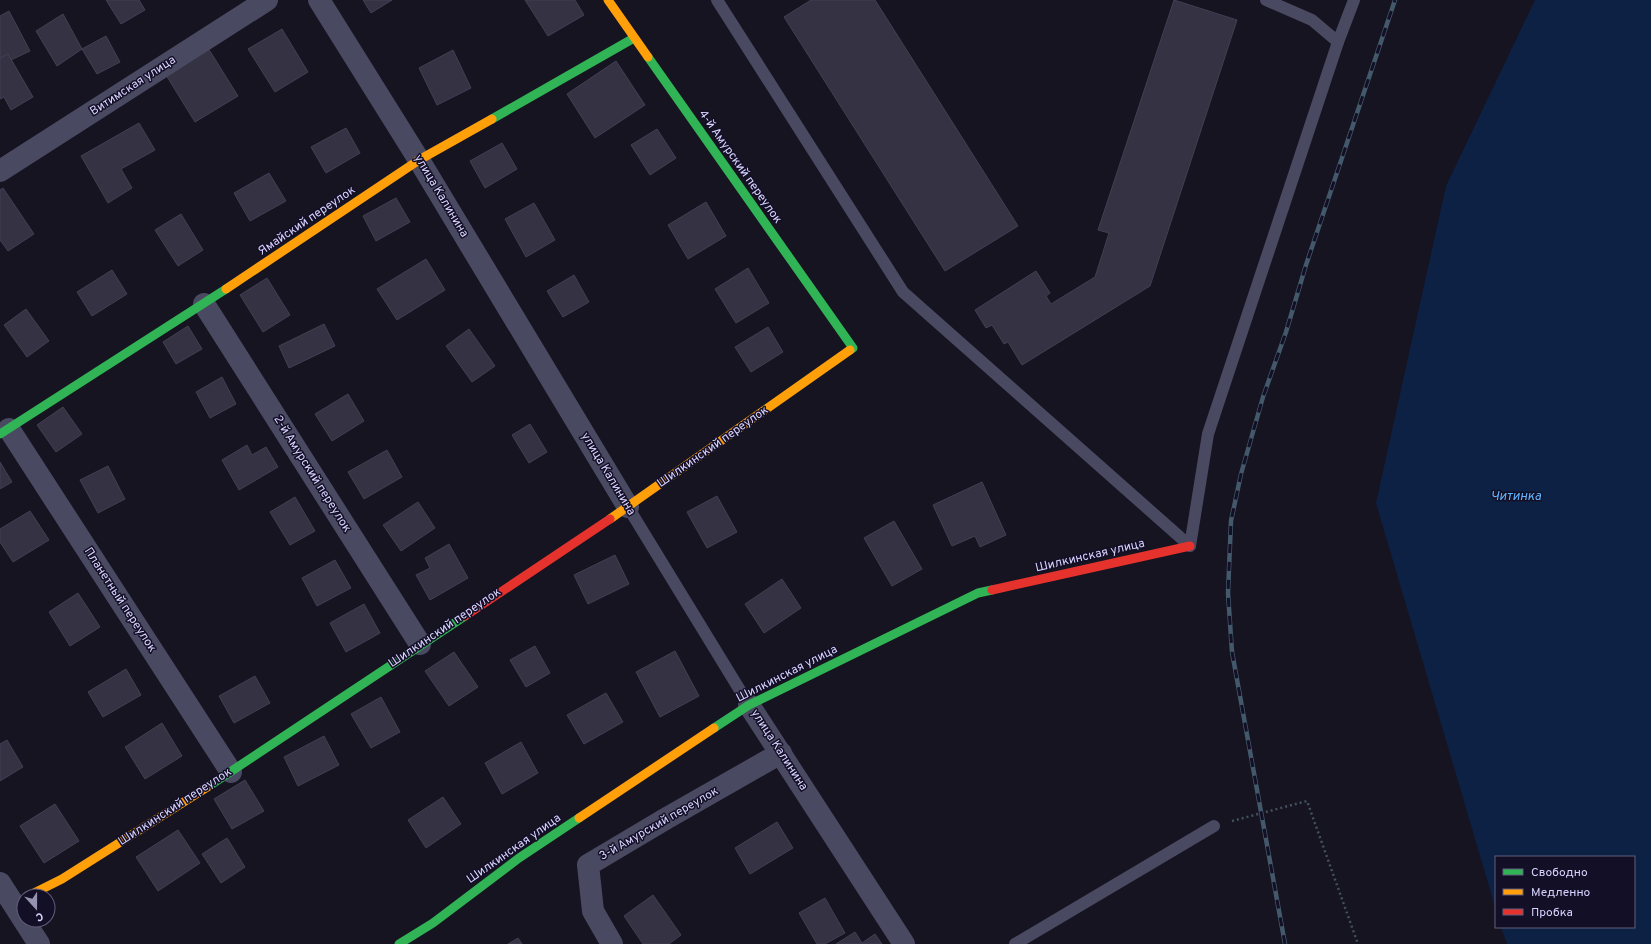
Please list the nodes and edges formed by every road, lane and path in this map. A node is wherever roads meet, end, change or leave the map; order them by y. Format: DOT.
graph roads {
  1 [pos="267,0"];
  2 [pos="319,0"];
  3 [pos="608,0"];
  4 [pos="717,0"];
  5 [pos="1266,0"];
  6 [pos="1354,0"];
  7 [pos="634,38"];
  8 [pos="1338,42"];
  9 [pos="419,160"];
  10 [pos="0,171"];
  11 [pos="204,304"];
  12 [pos="854,348"];
  13 [pos="5,432"];
  14 [pos="628,507"];
  15 [pos="1190,546"];
  16 [pos="420,644"];
  17 [pos="749,705"];
  18 [pos="781,753"];
  19 [pos="231,772"];
  20 [pos="1214,826"];
  21 [pos="0,883"];
  22 [pos="44,888"];
  23 [pos="16,895"];
  24 [pos="33,928"];
  25 [pos="39,944"];
  26 [pos="399,944"];
  27 [pos="612,944"];
  28 [pos="904,944"];
  29 [pos="1015,944"];
  30 [pos="1358,944"];
  1 -- 10 [label="street, Витимская улица"];
  2 -- 9 [label="street, улица Калинина"];
  3 -- 7 [label="street, 4-й Амурский переулок"];
  4 -- 15 [label="lane"];
  5 -- 8 [label="lane"];
  6 -- 8 [label="lane"];
  7 -- 9 [label="street, Ямайский переулок"];
  7 -- 12 [label="street, 4-й Амурский переулок"];
  8 -- 15 [label="lane"];
  9 -- 11 [label="street, Ямайский переулок"];
  9 -- 14 [label="street, улица Калинина"];
  11 -- 13 [label="street, Ямайский переулок"];
  11 -- 16 [label="street, 2-й Амурский переулок"];
  12 -- 14 [label="street, Шилкинский переулок"];
  13 -- 19 [label="street, Планетный переулок"];
  14 -- 16 [label="street, Шилкинский переулок"];
  14 -- 17 [label="lane, улица Калинина"];
  15 -- 17 [label="street, Шилкинская улица"];
  16 -- 19 [label="street, Шилкинский переулок"];
  17 -- 18 [label="street, улица Калинина"];
  17 -- 26 [label="street, Шилкинская улица"];
  18 -- 27 [label="street, 3-й Амурский переулок"];
  18 -- 28 [label="street, улица Калинина"];
  19 -- 22 [label="street, Шилкинский переулок"];
  20 -- 29 [label="lane"];
  20 -- 30 [label="path"];
  21 -- 23 [label="street"];
  24 -- 25 [label="street"];
}
